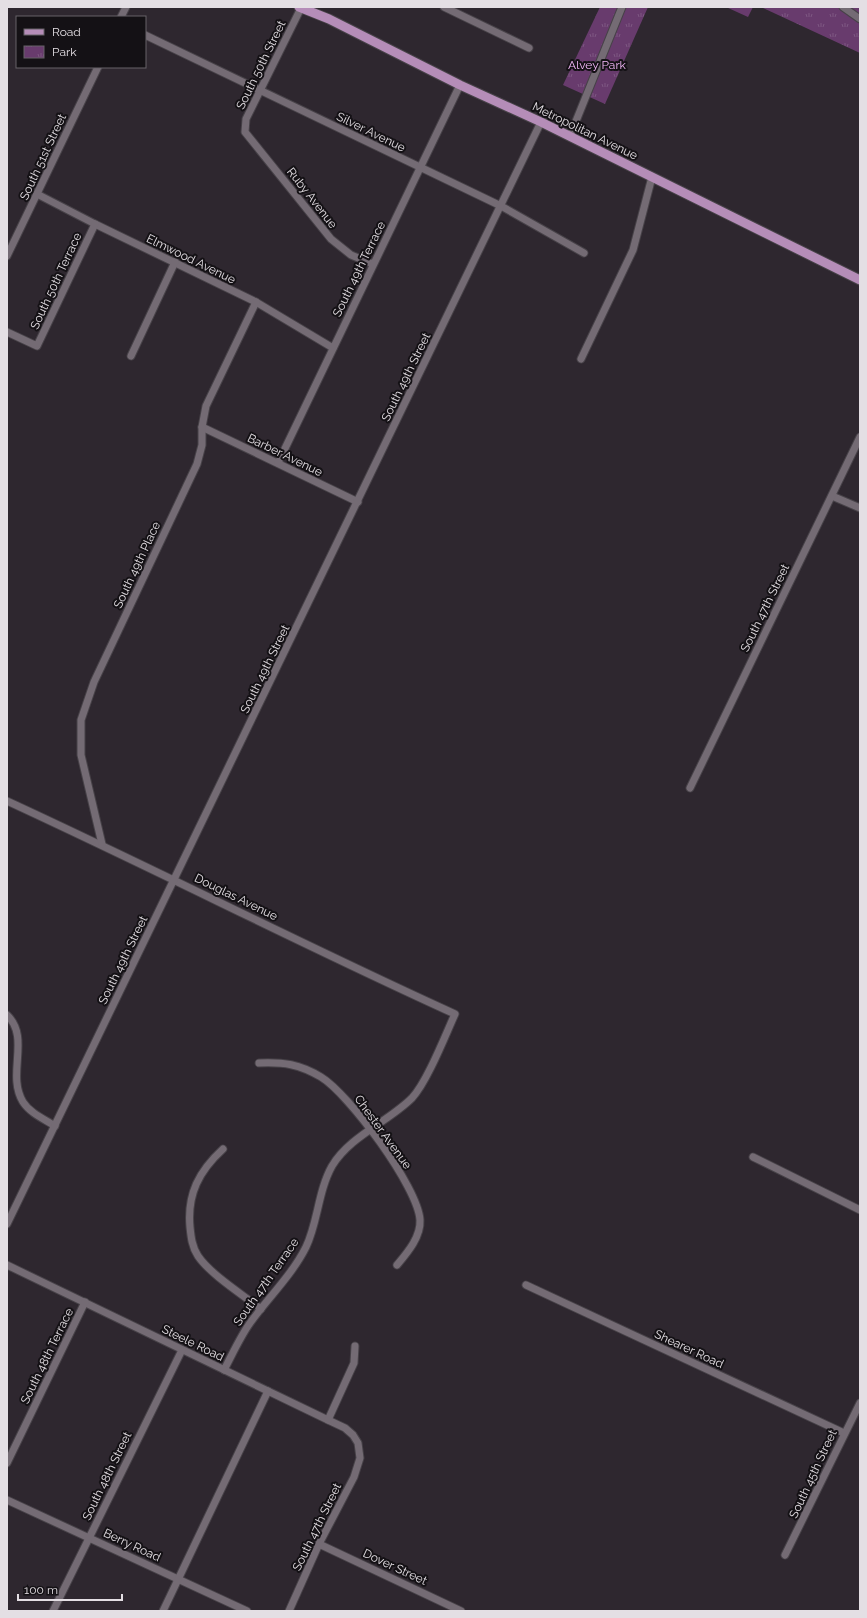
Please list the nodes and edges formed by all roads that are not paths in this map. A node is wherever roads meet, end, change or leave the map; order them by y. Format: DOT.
graph roads {
  1 [pos="126,7"];
  2 [pos="300,7"];
  3 [pos="444,7"];
  4 [pos="622,7"];
  5 [pos="843,7"];
  6 [pos="318,10"];
  7 [pos="122,16"];
  8 [pos="860,19"];
  9 [pos="146,36"];
  10 [pos="529,48"];
  11 [pos="98,68"];
  12 [pos="460,85"];
  13 [pos="261,91"];
  14 [pos="541,122"];
  15 [pos="245,132"];
  16 [pos="570,136"];
  17 [pos="420,168"];
  18 [pos="652,177"];
  19 [pos="37,194"];
  20 [pos="501,206"];
  21 [pos="95,224"];
  22 [pos="584,253"];
  23 [pos="7,256"];
  24 [pos="175,262"];
  25 [pos="373,264"];
  26 [pos="860,280"];
  27 [pos="256,302"];
  28 [pos="7,332"];
  29 [pos="333,348"];
  30 [pos="131,356"];
  31 [pos="581,359"];
  32 [pos="202,428"];
  33 [pos="860,437"];
  34 [pos="278,464"];
  35 [pos="832,496"];
  36 [pos="358,502"];
  37 [pos="860,508"];
  38 [pos="690,788"];
  39 [pos="7,800"];
  40 [pos="102,844"];
  41 [pos="175,880"];
  42 [pos="455,1014"];
  43 [pos="7,1015"];
  44 [pos="260,1063"];
  45 [pos="55,1126"];
  46 [pos="370,1130"];
  47 [pos="223,1149"];
  48 [pos="753,1157"];
  49 [pos="860,1210"];
  50 [pos="7,1224"];
  51 [pos="7,1265"];
  52 [pos="397,1265"];
  53 [pos="526,1285"];
  54 [pos="85,1302"];
  55 [pos="261,1309"];
  56 [pos="355,1346"];
  57 [pos="182,1350"];
  58 [pos="224,1370"];
  59 [pos="268,1391"];
  60 [pos="860,1403"];
  61 [pos="328,1420"];
  62 [pos="844,1433"];
  63 [pos="360,1451"];
  64 [pos="7,1463"];
  65 [pos="7,1500"];
  66 [pos="89,1538"];
  67 [pos="319,1544"];
  68 [pos="785,1556"];
  69 [pos="178,1579"];
  70 [pos="53,1611"];
  71 [pos="163,1611"];
  72 [pos="248,1611"];
  73 [pos="289,1611"];
  74 [pos="461,1611"];
  1 -- 7 [label="street"];
  2 -- 6 [label="main road, Metropolitan Avenue"];
  2 -- 13 [label="street, South 50th Street"];
  3 -- 10 [label="street"];
  4 -- 16 [label="street"];
  5 -- 8 [label="street"];
  6 -- 12 [label="main road, Metropolitan Avenue"];
  9 -- 13 [label="street, Silver Avenue"];
  11 -- 19 [label="street, South 51st Street"];
  12 -- 14 [label="main road, Metropolitan Avenue"];
  12 -- 17 [label="street, South 49th Terrace"];
  13 -- 15 [label="street, South 50th Street"];
  13 -- 17 [label="street, Silver Avenue"];
  14 -- 16 [label="main road, Metropolitan Avenue"];
  14 -- 20 [label="street, South 49th Street"];
  15 -- 25 [label="street, Ruby Avenue"];
  16 -- 18 [label="main road, Metropolitan Avenue"];
  17 -- 20 [label="street, Silver Avenue"];
  17 -- 25 [label="street, South 49th Terrace"];
  18 -- 26 [label="main road, Metropolitan Avenue"];
  18 -- 31 [label="street"];
  19 -- 21 [label="street, Elmwood Avenue"];
  19 -- 23 [label="street, South 51st Street"];
  20 -- 22 [label="street, Silver Avenue"];
  20 -- 36 [label="street, South 49th Street"];
  21 -- 24 [label="street, Elmwood Avenue"];
  21 -- 28 [label="street, South 50th Terrace"];
  24 -- 27 [label="street, Elmwood Avenue"];
  24 -- 30 [label="street"];
  25 -- 29 [label="street, South 49th Terrace"];
  27 -- 29 [label="street, Elmwood Avenue"];
  27 -- 32 [label="street, South 49th Place"];
  29 -- 34 [label="street, South 49th Terrace"];
  32 -- 34 [label="street, Barber Avenue"];
  32 -- 40 [label="street, South 49th Place"];
  33 -- 35 [label="street, South 47th Street"];
  34 -- 36 [label="street, Barber Avenue"];
  35 -- 37 [label="street"];
  35 -- 38 [label="street, South 47th Street"];
  36 -- 41 [label="street, South 49th Street"];
  39 -- 40 [label="street, Douglas Avenue"];
  40 -- 41 [label="street, Douglas Avenue"];
  41 -- 42 [label="street, Douglas Avenue"];
  41 -- 45 [label="street, South 49th Street"];
  42 -- 46 [label="street, South 47th Terrace"];
  43 -- 45 [label="street"];
  44 -- 46 [label="street, Chester Avenue"];
  45 -- 50 [label="street, South 49th Street"];
  46 -- 52 [label="street, Chester Avenue"];
  46 -- 55 [label="street, South 47th Terrace"];
  47 -- 55 [label="street"];
  48 -- 49 [label="street"];
  51 -- 54 [label="street, Steele Road"];
  53 -- 62 [label="street, Shearer Road"];
  54 -- 57 [label="street, Steele Road"];
  54 -- 64 [label="street, South 48th Terrace"];
  55 -- 58 [label="street, South 47th Terrace"];
  56 -- 61 [label="street"];
  57 -- 58 [label="street, Steele Road"];
  57 -- 66 [label="street, South 48th Street"];
  58 -- 59 [label="street, Steele Road"];
  59 -- 61 [label="street, Steele Road"];
  59 -- 69 [label="street"];
  60 -- 62 [label="street, South 45th Street"];
  61 -- 63 [label="street, Steele Road"];
  62 -- 68 [label="street, South 45th Street"];
  63 -- 67 [label="street, South 47th Street"];
  65 -- 66 [label="street, Berry Road"];
  66 -- 69 [label="street, Berry Road"];
  66 -- 70 [label="street, South 48th Street"];
  67 -- 73 [label="street, South 47th Street"];
  67 -- 74 [label="street, Dover Street"];
  69 -- 71 [label="street"];
  69 -- 72 [label="street, Berry Road"];
}
